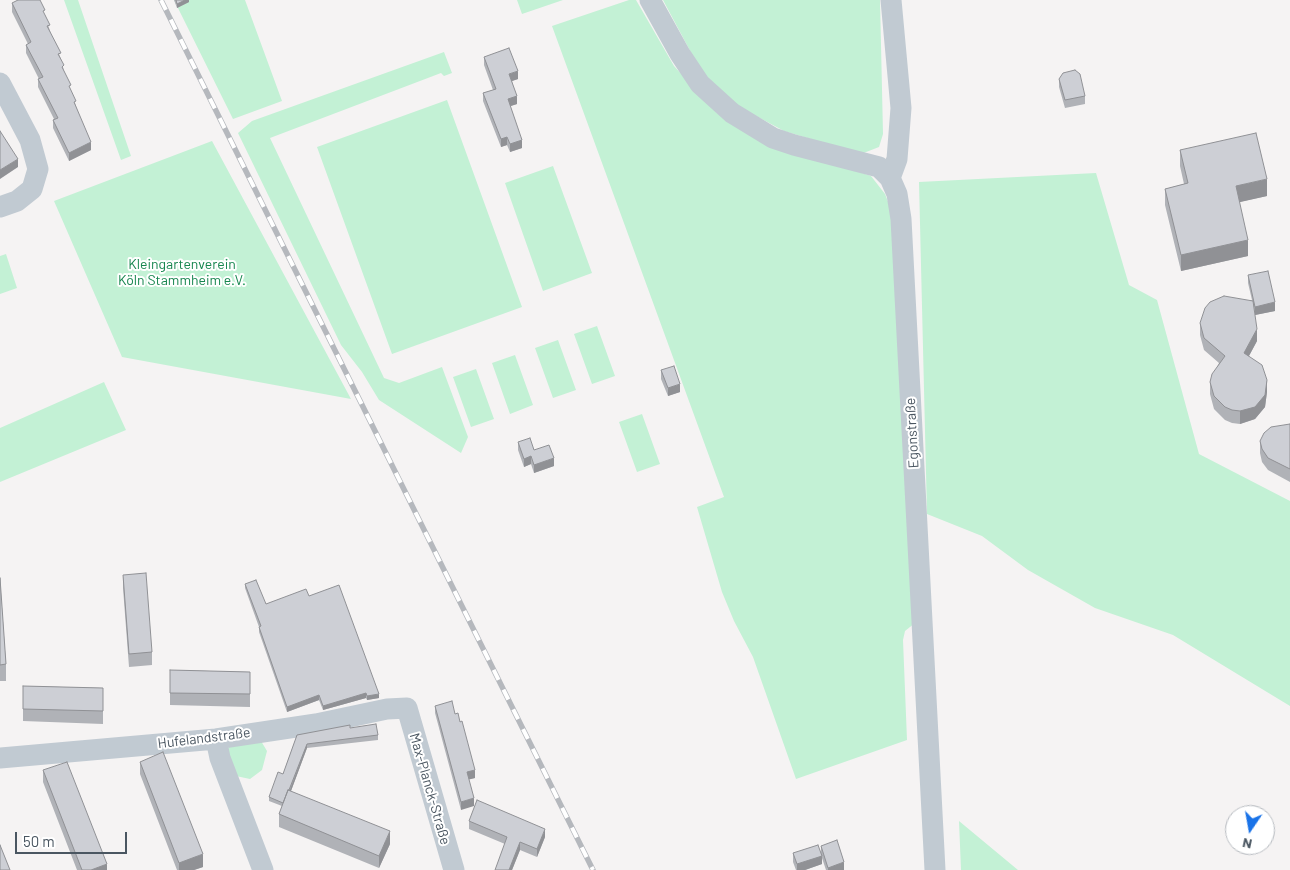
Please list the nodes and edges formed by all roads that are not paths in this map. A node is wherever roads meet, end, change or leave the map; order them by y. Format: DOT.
graph roads {
  1 [pos="650,0"];
  2 [pos="891,0"];
  3 [pos="0,83"];
  4 [pos="890,178"];
  5 [pos="0,207"];
  6 [pos="407,708"];
  7 [pos="216,738"];
  8 [pos="0,758"];
  9 [pos="263,870"];
  10 [pos="454,870"];
  11 [pos="935,870"];
  1 -- 4 [label="street"];
  2 -- 4 [label="street"];
  3 -- 5 [label="street"];
  4 -- 11 [label="street, Egonstraße"];
  6 -- 7 [label="street, Hufelandstraße"];
  6 -- 10 [label="street, Max-Planck-Straße"];
  7 -- 8 [label="street, Hufelandstraße"];
  7 -- 9 [label="street"];
}
